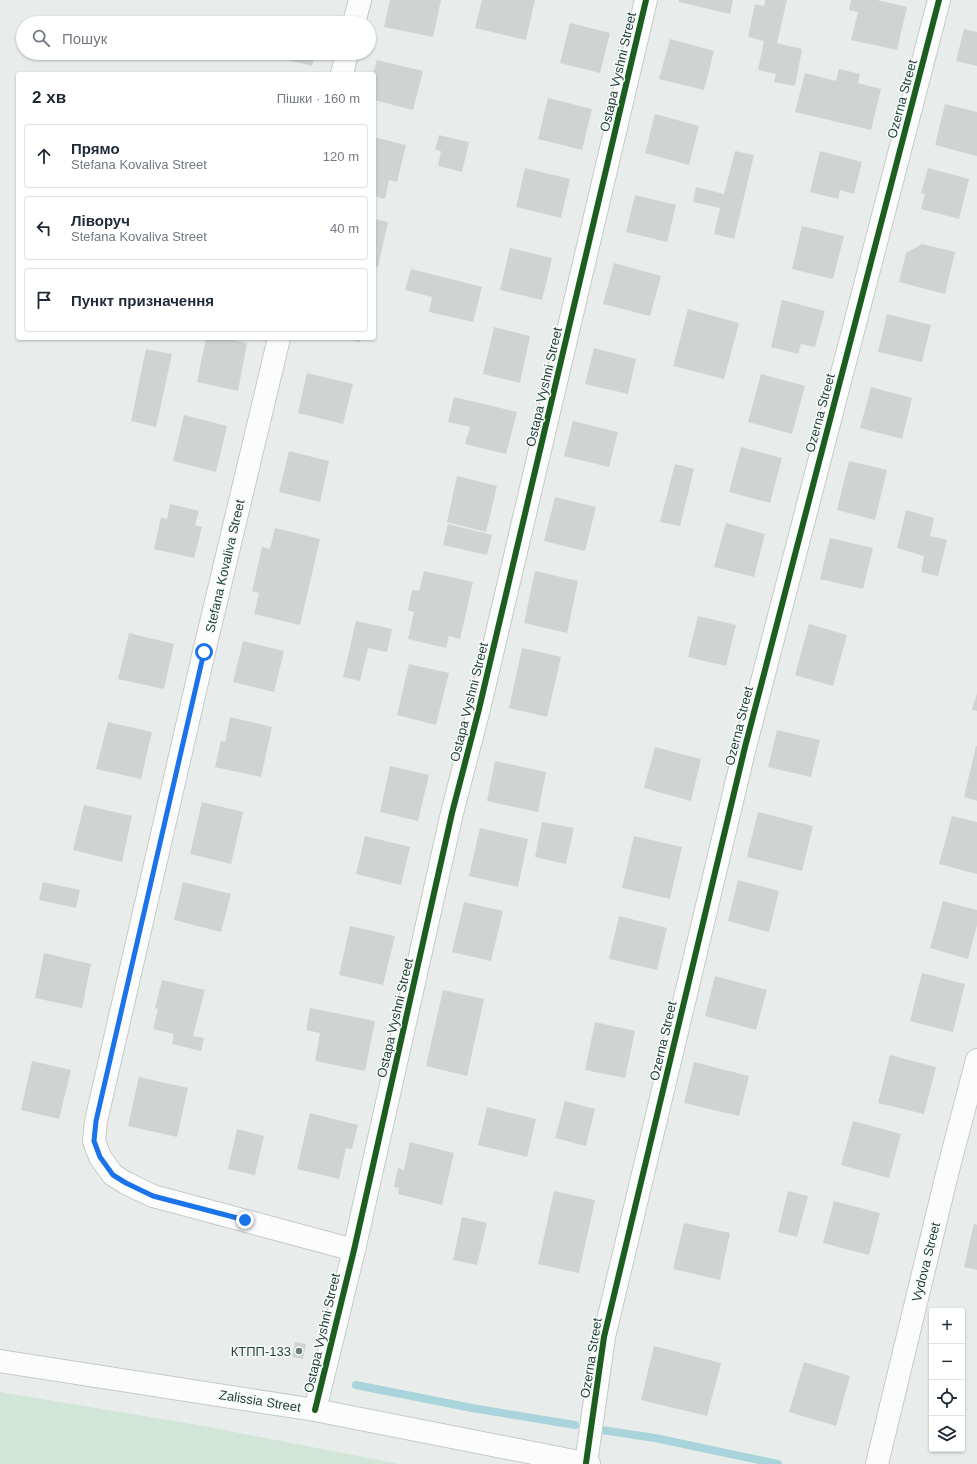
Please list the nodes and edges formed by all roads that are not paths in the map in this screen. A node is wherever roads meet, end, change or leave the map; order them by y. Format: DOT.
graph roads {
  1 [pos="360,0"];
  2 [pos="646,0"];
  3 [pos="939,0"];
  4 [pos="356,16"];
  5 [pos="345,60"];
  6 [pos="342,72"];
  7 [pos="279,340"];
  8 [pos="977,1060"];
  9 [pos="354,1250"];
  10 [pos="0,1361"];
  11 [pos="315,1410"];
  12 [pos="587,1464"];
  13 [pos="877,1464"];
  1 -- 4 [label="street"];
  2 -- 9 [label="street, Ostapa Vyshni Street"];
  3 -- 12 [label="street, Ozerna Street"];
  5 -- 6 [label="street"];
  7 -- 9 [label="street, Stefana Kovaliva Street"];
  8 -- 13 [label="street, Vydova Street"];
  9 -- 11 [label="street, Ostapa Vyshni Street"];
  10 -- 11 [label="street, Zalissia Street"];
  11 -- 12 [label="street, Zalissia Street"];
}
